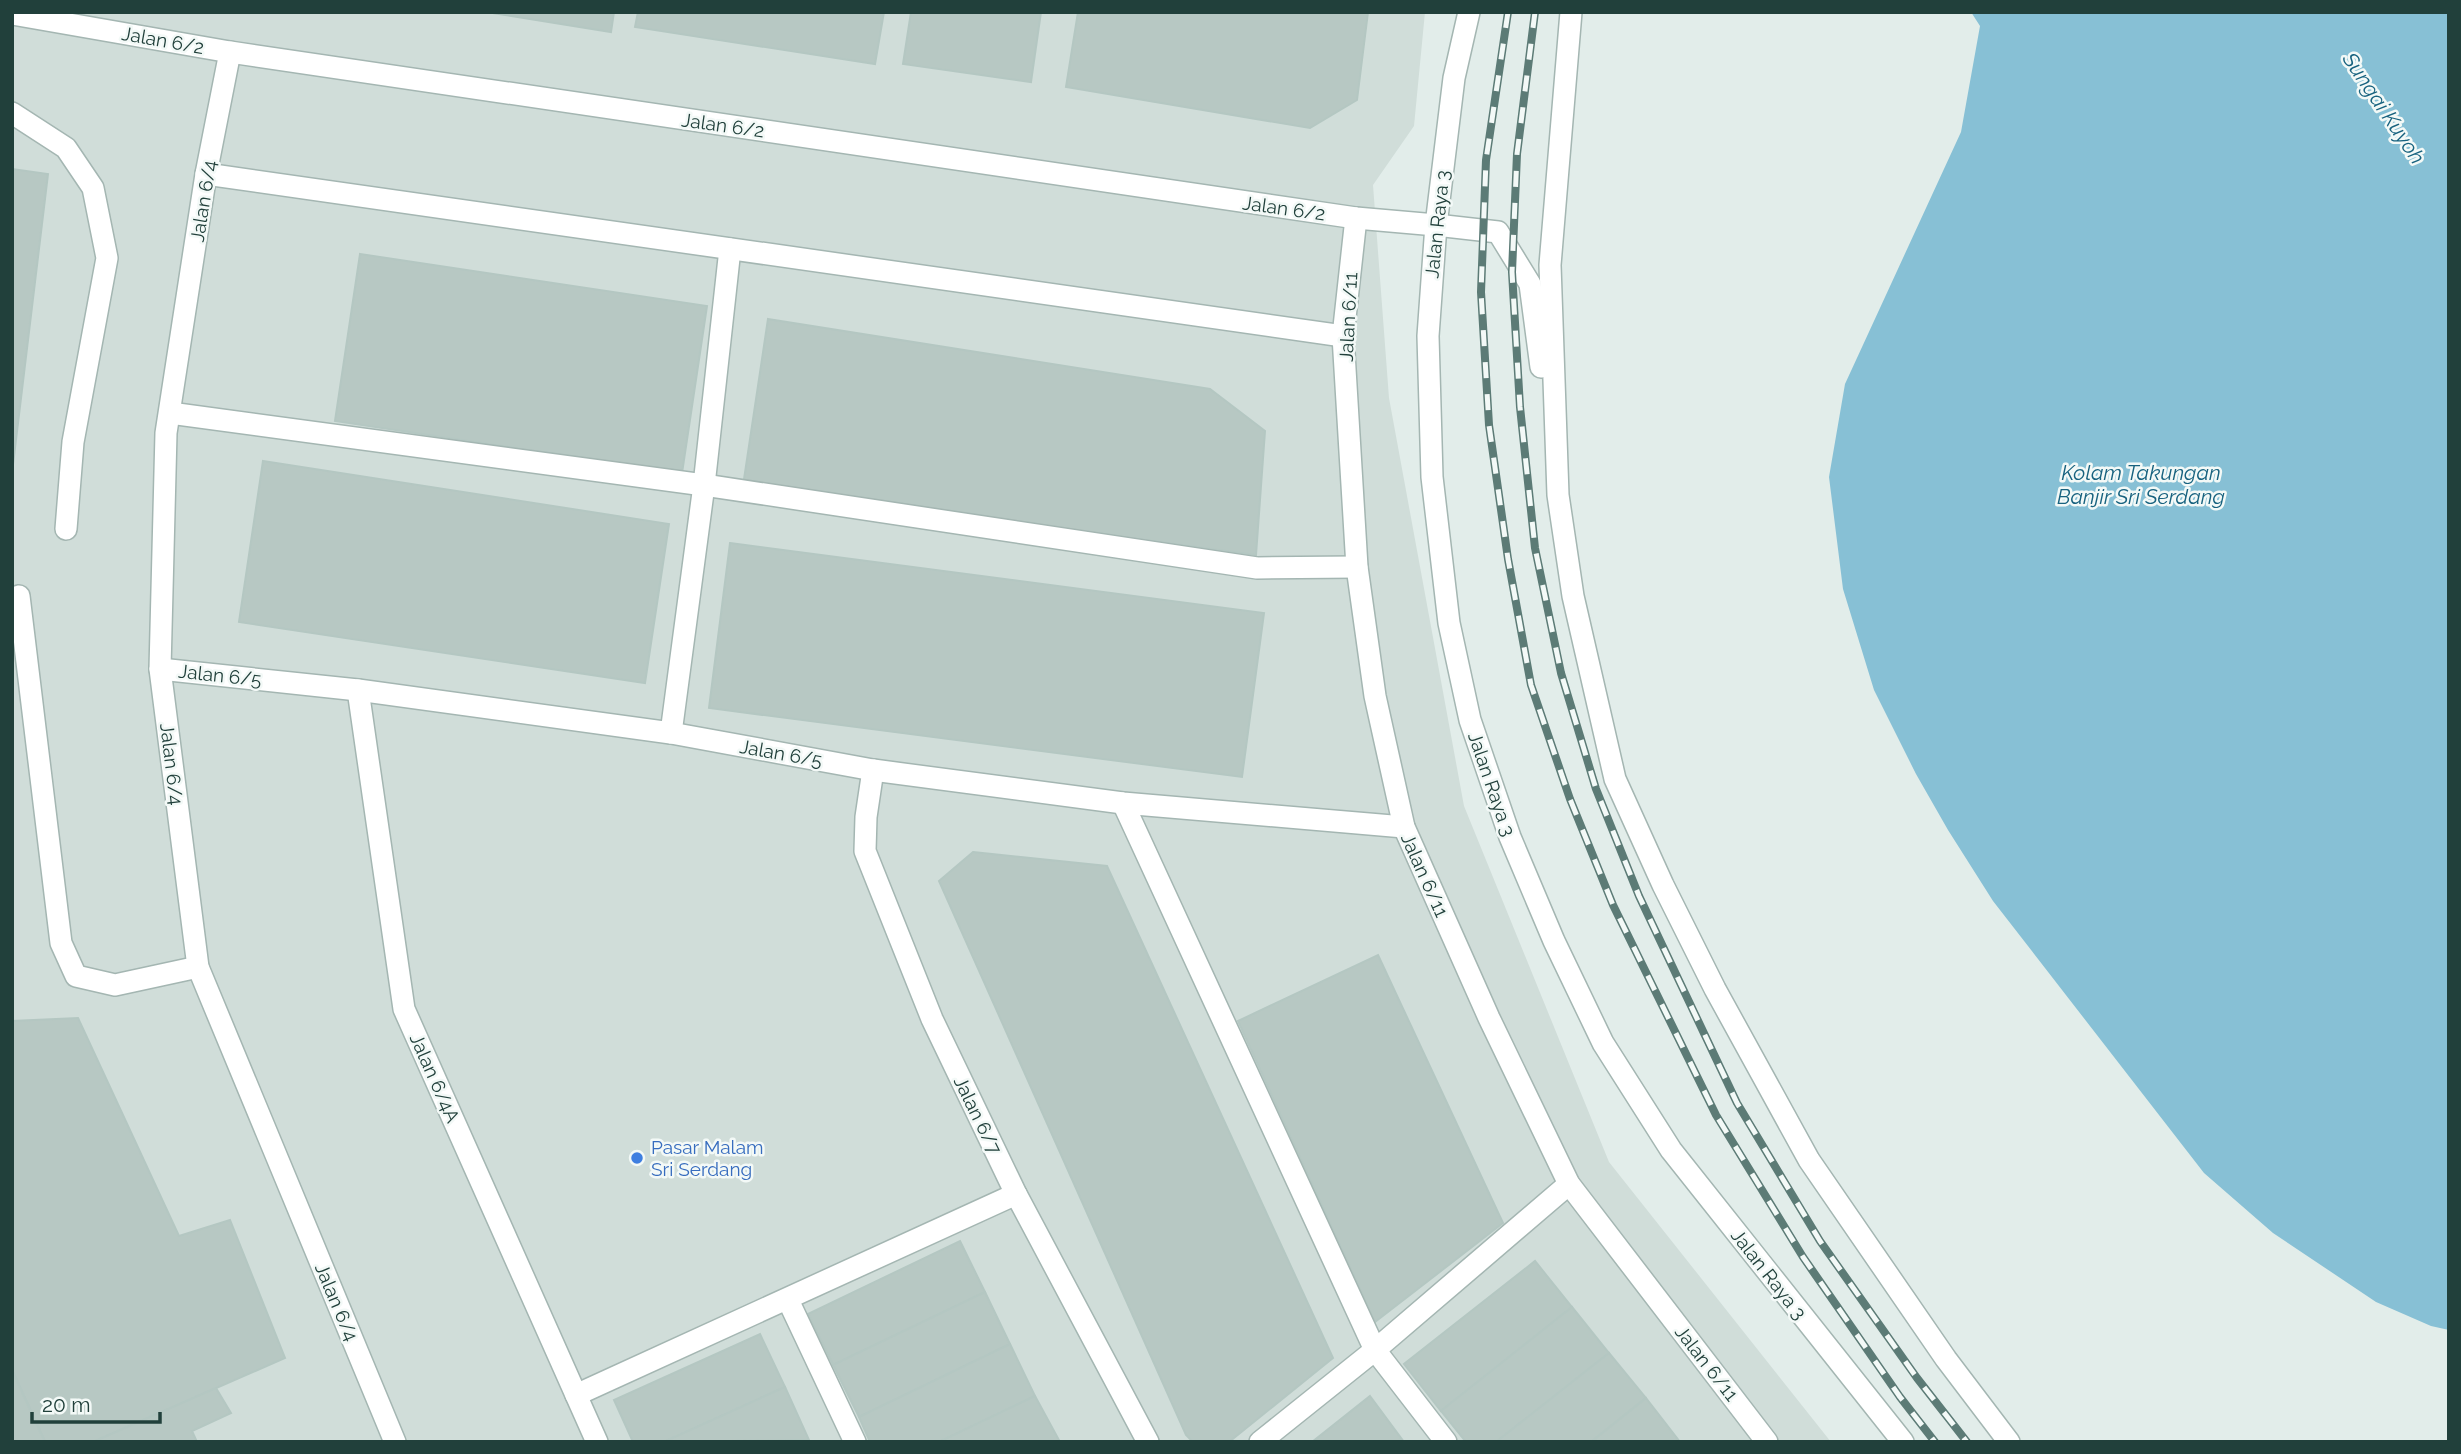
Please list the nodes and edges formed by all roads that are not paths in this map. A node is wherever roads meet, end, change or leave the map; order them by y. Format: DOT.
graph roads {
  1 [pos="1469,12"];
  2 [pos="1571,12"];
  3 [pos="12,14"];
  4 [pos="230,52"];
  5 [pos="12,113"];
  6 [pos="206,174"];
  7 [pos="1356,218"];
  8 [pos="1436,225"];
  9 [pos="730,249"];
  10 [pos="1343,336"];
  11 [pos="170,413"];
  12 [pos="704,485"];
  13 [pos="1558,495"];
  14 [pos="66,529"];
  15 [pos="1357,567"];
  16 [pos="19,596"];
  17 [pos="159,669"];
  18 [pos="358,690"];
  19 [pos="671,733"];
  20 [pos="873,770"];
  21 [pos="1123,803"];
  22 [pos="1404,827"];
  23 [pos="198,967"];
  24 [pos="1569,1184"];
  25 [pos="1016,1194"];
  26 [pos="788,1300"];
  27 [pos="1375,1350"];
  28 [pos="576,1395"];
  29 [pos="395,1442"];
  30 [pos="597,1442"];
  31 [pos="855,1442"];
  32 [pos="1148,1442"];
  33 [pos="1260,1442"];
  34 [pos="1446,1442"];
  35 [pos="1767,1442"];
  36 [pos="1903,1442"];
  37 [pos="2009,1442"];
  1 -- 8 [label="street, Jalan Raya 3"];
  2 -- 13 [label="street"];
  3 -- 4 [label="street, Jalan 6/2"];
  4 -- 6 [label="street, Jalan 6/4"];
  4 -- 7 [label="street, Jalan 6/2"];
  5 -- 14 [label="street"];
  6 -- 9 [label="street"];
  6 -- 11 [label="street, Jalan 6/4"];
  7 -- 8 [label="street, Jalan 6/2"];
  7 -- 10 [label="street, Jalan 6/11"];
  8 -- 13 [label="street, Jalan 6/2"];
  8 -- 36 [label="street, Jalan Raya 3"];
  9 -- 10 [label="street"];
  9 -- 12 [label="street"];
  10 -- 15 [label="street, Jalan 6/11"];
  11 -- 12 [label="street"];
  11 -- 17 [label="street, Jalan 6/4"];
  12 -- 15 [label="street"];
  12 -- 19 [label="street"];
  13 -- 37 [label="street"];
  15 -- 22 [label="street, Jalan 6/11"];
  16 -- 23 [label="street"];
  17 -- 18 [label="street, Jalan 6/5"];
  17 -- 23 [label="street, Jalan 6/4"];
  18 -- 19 [label="street, Jalan 6/5"];
  18 -- 28 [label="street, Jalan 6/4A"];
  19 -- 20 [label="street, Jalan 6/5"];
  20 -- 21 [label="street, Jalan 6/5"];
  20 -- 25 [label="street, Jalan 6/7"];
  21 -- 22 [label="street, Jalan 6/5"];
  21 -- 27 [label="street"];
  22 -- 24 [label="street, Jalan 6/11"];
  23 -- 29 [label="street, Jalan 6/4"];
  24 -- 27 [label="street"];
  24 -- 35 [label="street, Jalan 6/11"];
  25 -- 26 [label="street"];
  25 -- 32 [label="street, Jalan 6/7"];
  26 -- 28 [label="street"];
  26 -- 31 [label="street"];
  27 -- 33 [label="street"];
  27 -- 34 [label="street"];
  28 -- 30 [label="street, Jalan 6/4A"];
}
